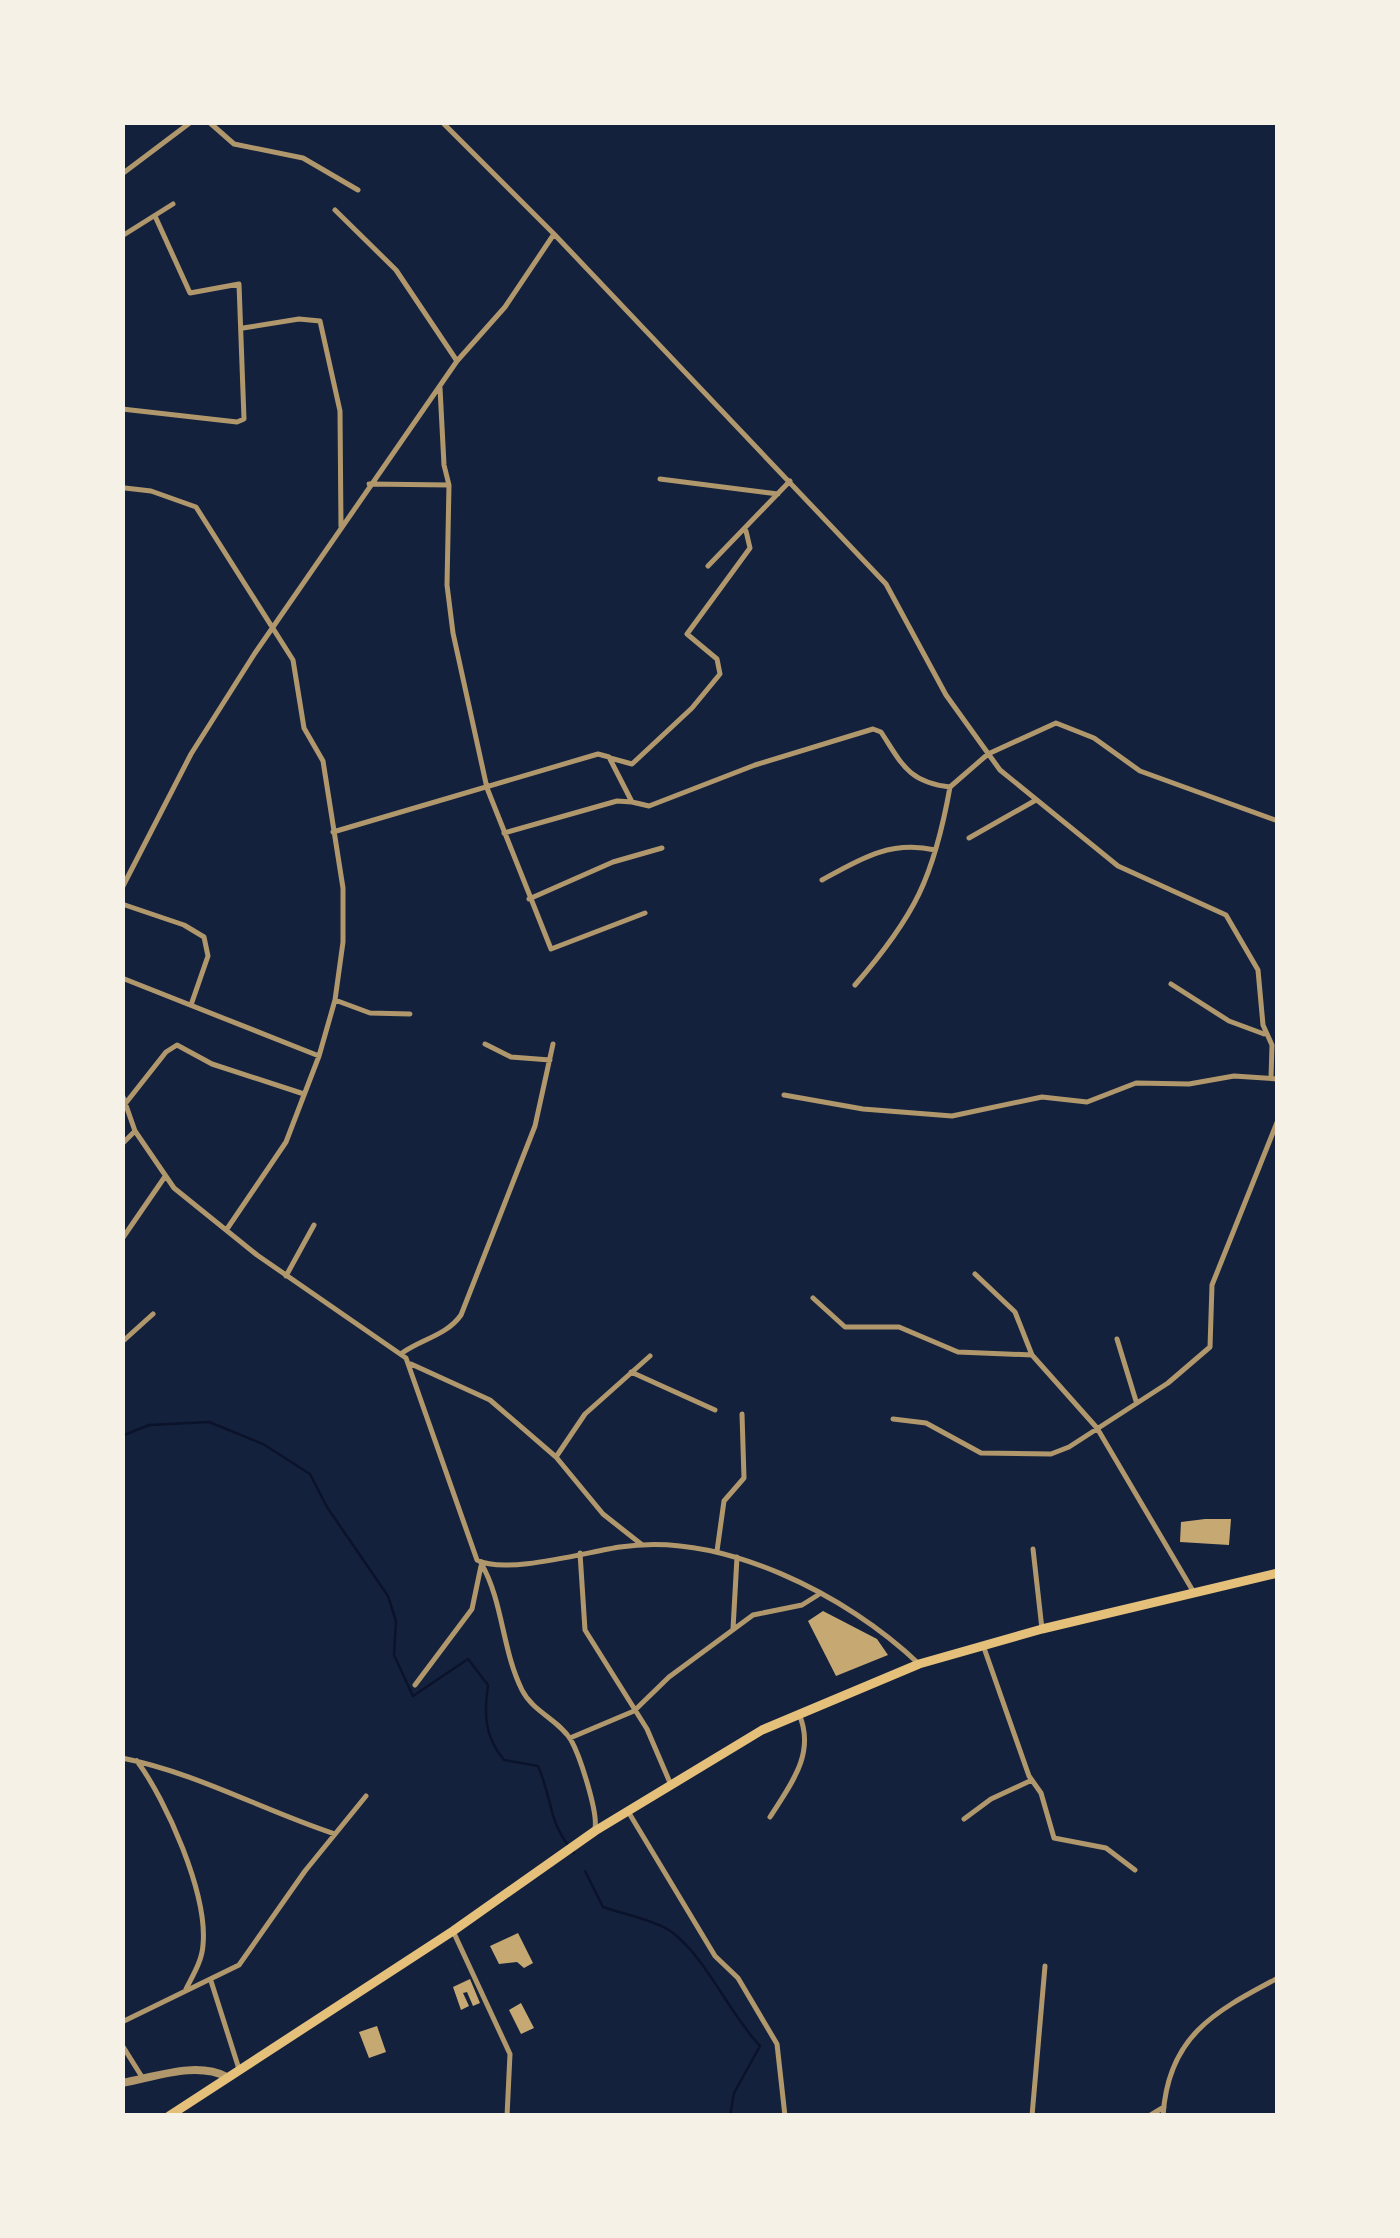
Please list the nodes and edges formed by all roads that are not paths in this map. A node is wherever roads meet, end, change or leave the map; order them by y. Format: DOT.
graph roads {
  1 [pos="191,122"];
  2 [pos="209,122"];
  3 [pos="442,122"];
  4 [pos="122,174"];
  5 [pos="358,190"];
  6 [pos="173,204"];
  7 [pos="335,210"];
  8 [pos="155,216"];
  9 [pos="554,234"];
  10 [pos="122,236"];
  11 [pos="242,328"];
  12 [pos="457,360"];
  13 [pos="440,385"];
  14 [pos="122,409"];
  15 [pos="122,444"];
  16 [pos="660,479"];
  17 [pos="790,481"];
  18 [pos="369,484"];
  19 [pos="450,485"];
  20 [pos="126,488"];
  21 [pos="778,494"];
  22 [pos="122,519"];
  23 [pos="341,528"];
  24 [pos="746,530"];
  25 [pos="708,566"];
  26 [pos="273,627"];
  27 [pos="988,754"];
  28 [pos="609,758"];
  29 [pos="487,788"];
  30 [pos="950,788"];
  31 [pos="1036,800"];
  32 [pos="632,802"];
  33 [pos="1278,822"];
  34 [pos="333,832"];
  35 [pos="504,833"];
  36 [pos="969,838"];
  37 [pos="662,848"];
  38 [pos="935,850"];
  39 [pos="822,880"];
  40 [pos="122,888"];
  41 [pos="528,899"];
  42 [pos="122,904"];
  43 [pos="645,914"];
  44 [pos="122,978"];
  45 [pos="855,984"];
  46 [pos="1171,984"];
  47 [pos="335,1000"];
  48 [pos="191,1005"];
  49 [pos="410,1014"];
  50 [pos="1264,1034"];
  51 [pos="484,1044"];
  52 [pos="553,1044"];
  53 [pos="318,1056"];
  54 [pos="550,1060"];
  55 [pos="1274,1079"];
  56 [pos="122,1094"];
  57 [pos="304,1094"];
  58 [pos="784,1095"];
  59 [pos="125,1108"];
  60 [pos="1278,1120"];
  61 [pos="134,1131"];
  62 [pos="122,1144"];
  63 [pos="164,1178"];
  64 [pos="314,1225"];
  65 [pos="226,1230"];
  66 [pos="122,1239"];
  67 [pos="976,1274"];
  68 [pos="286,1276"];
  69 [pos="813,1298"];
  70 [pos="153,1314"];
  71 [pos="1117,1338"];
  72 [pos="122,1342"];
  73 [pos="402,1353"];
  74 [pos="1032,1354"];
  75 [pos="650,1356"];
  76 [pos="409,1363"];
  77 [pos="631,1372"];
  78 [pos="1136,1401"];
  79 [pos="715,1410"];
  80 [pos="742,1414"];
  81 [pos="893,1419"];
  82 [pos="1097,1428"];
  83 [pos="556,1457"];
  84 [pos="641,1544"];
  85 [pos="1033,1549"];
  86 [pos="717,1551"];
  87 [pos="580,1553"];
  88 [pos="737,1558"];
  89 [pos="482,1563"];
  90 [pos="1278,1573"];
  91 [pos="1195,1594"];
  92 [pos="818,1595"];
  93 [pos="1042,1629"];
  94 [pos="733,1630"];
  95 [pos="983,1645"];
  96 [pos="918,1664"];
  97 [pos="415,1684"];
  98 [pos="634,1711"];
  99 [pos="799,1714"];
  100 [pos="570,1738"];
  101 [pos="122,1758"];
  102 [pos="137,1761"];
  103 [pos="1032,1780"];
  104 [pos="671,1786"];
  105 [pos="366,1796"];
  106 [pos="629,1814"];
  107 [pos="770,1817"];
  108 [pos="964,1820"];
  109 [pos="595,1832"];
  110 [pos="334,1834"];
  111 [pos="1135,1870"];
  112 [pos="453,1931"];
  113 [pos="1046,1966"];
  114 [pos="1278,1978"];
  115 [pos="211,1980"];
  116 [pos="185,1992"];
  117 [pos="122,2022"];
  118 [pos="122,2045"];
  119 [pos="239,2069"];
  120 [pos="228,2077"];
  121 [pos="144,2080"];
  122 [pos="122,2083"];
  123 [pos="1164,2106"];
  124 [pos="169,2116"];
  125 [pos="507,2116"];
  126 [pos="786,2116"];
  127 [pos="1032,2116"];
  128 [pos="1149,2116"];
  129 [pos="1163,2116"];
  1 -- 4 [label="street"];
  2 -- 5 [label="street"];
  3 -- 9 [label="street"];
  6 -- 8 [label="street"];
  7 -- 12 [label="street"];
  8 -- 10 [label="street"];
  8 -- 11 [label="street"];
  9 -- 12 [label="street"];
  9 -- 17 [label="street"];
  11 -- 14 [label="street"];
  11 -- 23 [label="street"];
  12 -- 13 [label="street"];
  13 -- 18 [label="street"];
  13 -- 19 [label="street"];
  15 -- 20 [label="street"];
  16 -- 21 [label="street"];
  17 -- 21 [label="street"];
  17 -- 27 [label="street"];
  18 -- 19 [label="street"];
  18 -- 23 [label="street"];
  19 -- 29 [label="street"];
  20 -- 22 [label="street"];
  20 -- 26 [label="street"];
  21 -- 24 [label="street"];
  23 -- 26 [label="street"];
  24 -- 25 [label="street"];
  24 -- 28 [label="street"];
  26 -- 34 [label="street"];
  26 -- 40 [label="street"];
  27 -- 30 [label="street"];
  27 -- 31 [label="street"];
  27 -- 33 [label="street"];
  28 -- 29 [label="street"];
  28 -- 32 [label="street"];
  29 -- 34 [label="street"];
  29 -- 35 [label="street"];
  30 -- 32 [label="street"];
  30 -- 38 [label="street"];
  31 -- 36 [label="street"];
  31 -- 50 [label="street"];
  32 -- 35 [label="street"];
  34 -- 47 [label="street"];
  35 -- 41 [label="street"];
  37 -- 41 [label="street"];
  38 -- 39 [label="street"];
  38 -- 45 [label="street"];
  41 -- 43 [label="street"];
  42 -- 48 [label="street"];
  44 -- 48 [label="street"];
  46 -- 50 [label="street"];
  47 -- 49 [label="street"];
  47 -- 53 [label="street"];
  48 -- 53 [label="street"];
  50 -- 55 [label="street"];
  51 -- 54 [label="street"];
  52 -- 54 [label="street"];
  53 -- 57 [label="street"];
  54 -- 73 [label="street"];
  55 -- 58 [label="street"];
  56 -- 59 [label="street"];
  57 -- 59 [label="street"];
  57 -- 65 [label="street"];
  59 -- 61 [label="street"];
  60 -- 78 [label="street"];
  61 -- 62 [label="street"];
  61 -- 63 [label="street"];
  63 -- 65 [label="street"];
  63 -- 66 [label="street"];
  64 -- 68 [label="street"];
  65 -- 68 [label="street"];
  67 -- 74 [label="street"];
  68 -- 73 [label="street"];
  69 -- 74 [label="street"];
  70 -- 72 [label="street"];
  71 -- 78 [label="street"];
  73 -- 76 [label="street"];
  74 -- 82 [label="street"];
  75 -- 77 [label="street"];
  76 -- 83 [label="street"];
  76 -- 89 [label="street"];
  77 -- 79 [label="street"];
  77 -- 83 [label="street"];
  78 -- 82 [label="street"];
  80 -- 86 [label="street"];
  81 -- 82 [label="street"];
  82 -- 91 [label="street"];
  83 -- 84 [label="street"];
  84 -- 86 [label="street"];
  84 -- 87 [label="street"];
  85 -- 93 [label="street"];
  86 -- 88 [label="street"];
  87 -- 89 [label="street"];
  87 -- 98 [label="street"];
  88 -- 92 [label="street"];
  88 -- 94 [label="street"];
  89 -- 97 [label="street"];
  89 -- 100 [label="street"];
  90 -- 91 [label="highway"];
  91 -- 93 [label="highway"];
  92 -- 94 [label="street"];
  92 -- 96 [label="street"];
  93 -- 95 [label="highway"];
  94 -- 98 [label="street"];
  95 -- 96 [label="highway"];
  95 -- 103 [label="street"];
  96 -- 99 [label="highway"];
  98 -- 100 [label="street"];
  98 -- 104 [label="street"];
  99 -- 104 [label="highway"];
  99 -- 107 [label="street"];
  100 -- 109 [label="street"];
  101 -- 102 [label="street"];
  102 -- 110 [label="street"];
  102 -- 116 [label="street"];
  103 -- 108 [label="street"];
  103 -- 111 [label="street"];
  104 -- 106 [label="highway"];
  105 -- 110 [label="street"];
  106 -- 109 [label="highway"];
  106 -- 126 [label="street"];
  109 -- 112 [label="highway"];
  110 -- 115 [label="street"];
  112 -- 119 [label="highway"];
  112 -- 125 [label="street"];
  113 -- 127 [label="street"];
  114 -- 123 [label="street"];
  115 -- 116 [label="street"];
  115 -- 119 [label="street"];
  116 -- 117 [label="street"];
  118 -- 121 [label="street"];
  119 -- 120 [label="highway"];
  120 -- 121 [label="street"];
  120 -- 124 [label="highway"];
  121 -- 122 [label="street"];
  123 -- 128 [label="street"];
  123 -- 129 [label="street"];
}
